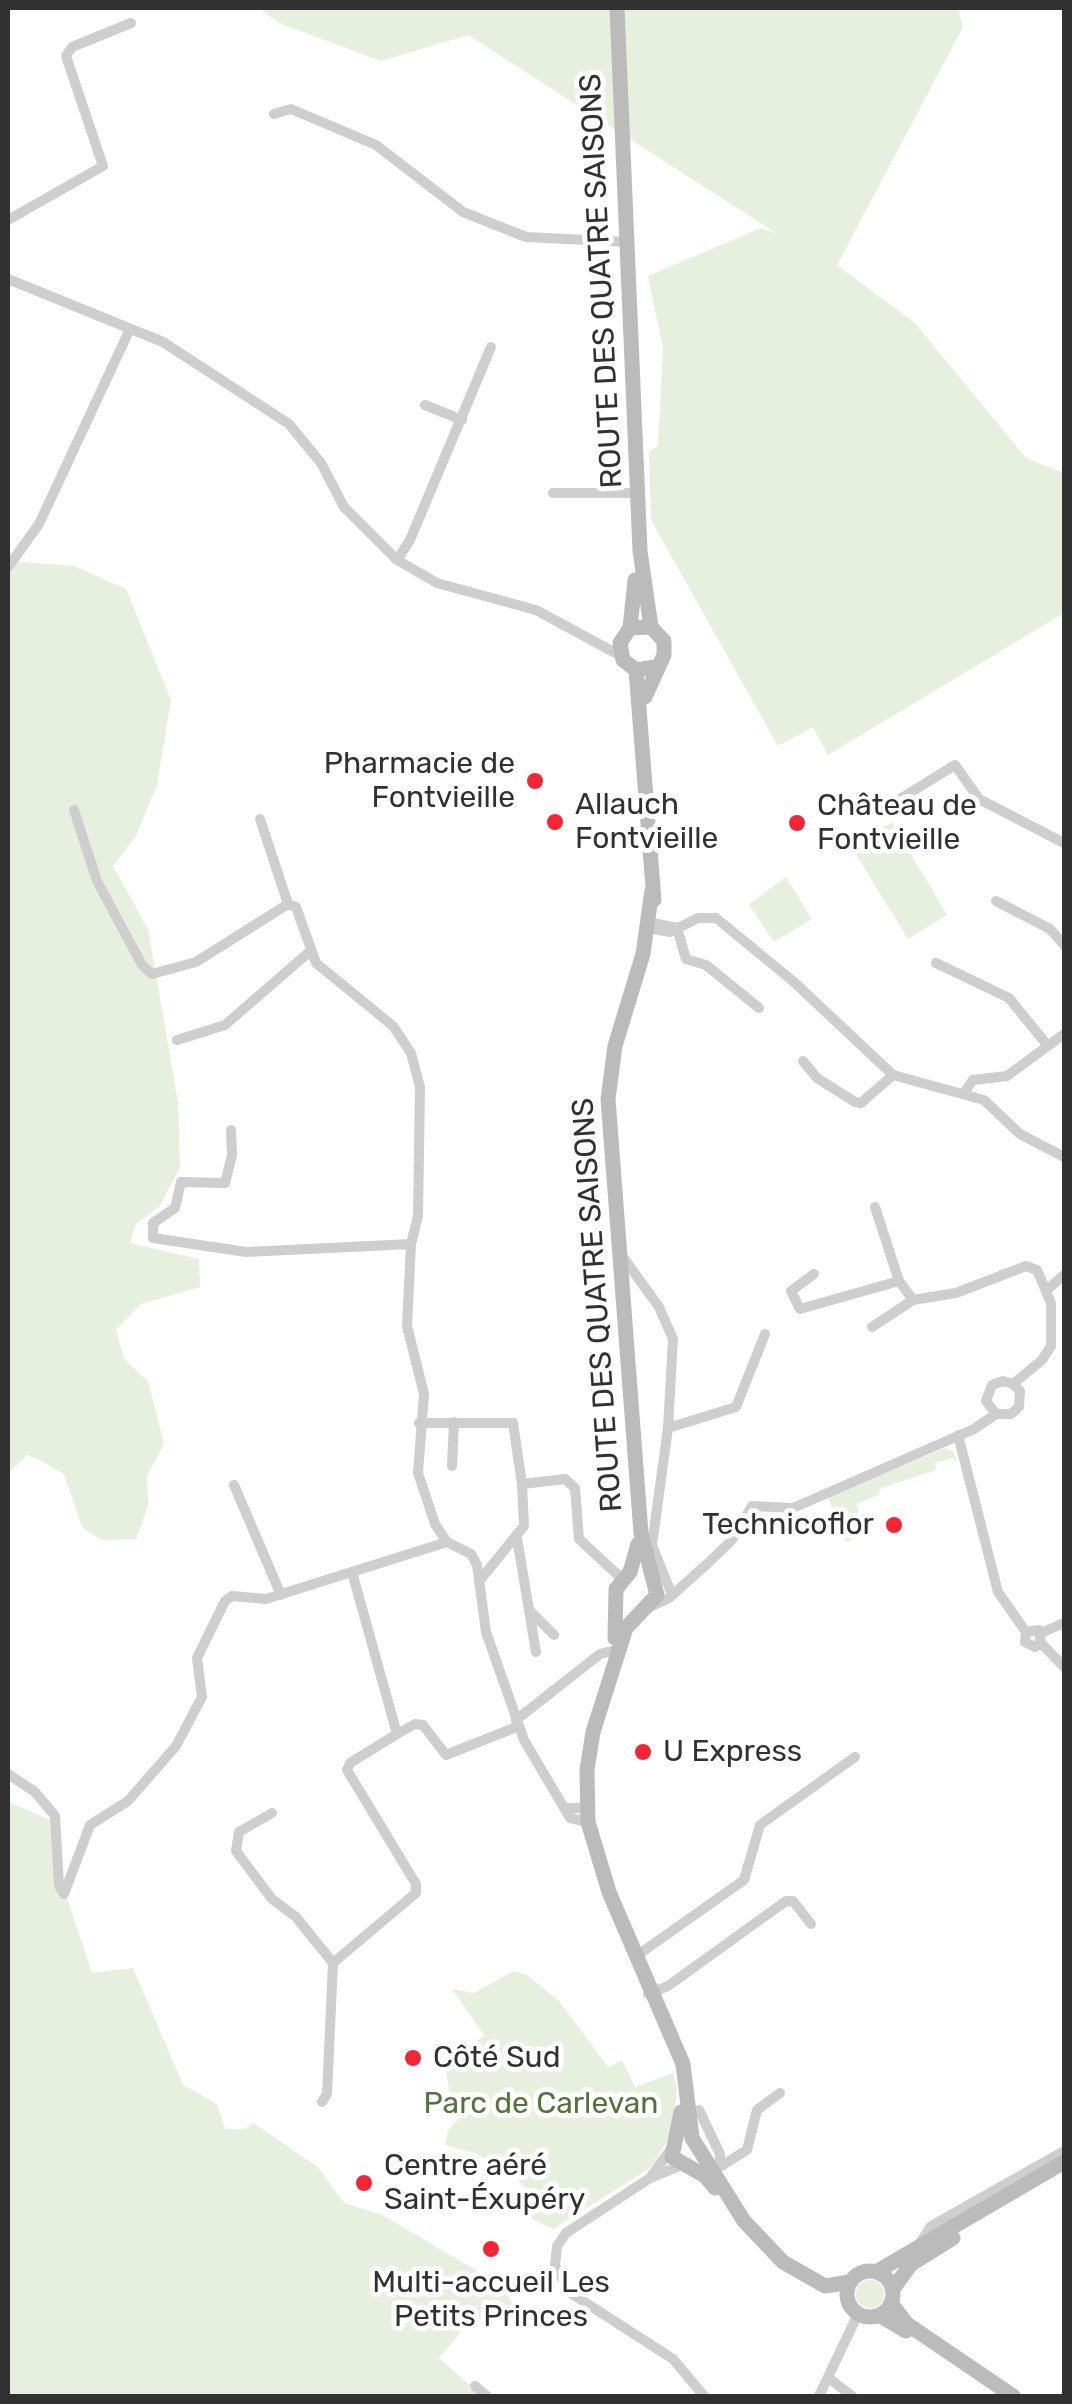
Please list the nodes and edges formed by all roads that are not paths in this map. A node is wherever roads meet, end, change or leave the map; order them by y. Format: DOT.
graph roads {
  1 [pos="616,8"];
  2 [pos="131,24"];
  3 [pos="274,114"];
  4 [pos="8,220"];
  5 [pos="630,242"];
  6 [pos="8,279"];
  7 [pos="129,330"];
  8 [pos="492,347"];
  9 [pos="426,406"];
  10 [pos="462,420"];
  11 [pos="640,493"];
  12 [pos="554,494"];
  13 [pos="640,551"];
  14 [pos="396,560"];
  15 [pos="8,566"];
  16 [pos="650,627"];
  17 [pos="626,632"];
  18 [pos="602,644"];
  19 [pos="620,656"];
  20 [pos="655,667"];
  21 [pos="636,670"];
  22 [pos="642,710"];
  23 [pos="900,799"];
  24 [pos="74,810"];
  25 [pos="260,818"];
  26 [pos="1064,843"];
  27 [pos="996,902"];
  28 [pos="288,904"];
  29 [pos="652,925"];
  30 [pos="677,928"];
  31 [pos="1064,945"];
  32 [pos="308,952"];
  33 [pos="936,963"];
  34 [pos="759,1008"];
  35 [pos="1064,1034"];
  36 [pos="177,1040"];
  37 [pos="1048,1046"];
  38 [pos="804,1061"];
  39 [pos="894,1074"];
  40 [pos="964,1093"];
  41 [pos="231,1130"];
  42 [pos="1064,1157"];
  43 [pos="875,1208"];
  44 [pos="411,1244"];
  45 [pos="618,1252"];
  46 [pos="814,1274"];
  47 [pos="1064,1275"];
  48 [pos="900,1281"];
  49 [pos="1048,1289"];
  50 [pos="913,1300"];
  51 [pos="872,1326"];
  52 [pos="766,1334"];
  53 [pos="1014,1384"];
  54 [pos="996,1414"];
  55 [pos="454,1422"];
  56 [pos="420,1423"];
  57 [pos="668,1428"];
  58 [pos="958,1436"];
  59 [pos="452,1466"];
  60 [pos="522,1484"];
  61 [pos="234,1486"];
  62 [pos="641,1533"];
  63 [pos="517,1538"];
  64 [pos="447,1542"];
  65 [pos="352,1572"];
  66 [pos="625,1575"];
  67 [pos="480,1580"];
  68 [pos="660,1586"];
  69 [pos="281,1595"];
  70 [pos="618,1601"];
  71 [pos="530,1610"];
  72 [pos="644,1610"];
  73 [pos="1064,1623"];
  74 [pos="554,1635"];
  75 [pos="1041,1638"];
  76 [pos="536,1652"];
  77 [pos="611,1654"];
  78 [pos="1064,1667"];
  79 [pos="517,1723"];
  80 [pos="397,1734"];
  81 [pos="856,1758"];
  82 [pos="8,1774"];
  83 [pos="272,1813"];
  84 [pos="578,1815"];
  85 [pos="811,1924"];
  86 [pos="634,1958"];
  87 [pos="333,1963"];
  88 [pos="651,1994"];
  89 [pos="780,2093"];
  90 [pos="322,2102"];
  91 [pos="699,2110"];
  92 [pos="685,2144"];
  93 [pos="1064,2150"];
  94 [pos="1064,2162"];
  95 [pos="684,2165"];
  96 [pos="716,2168"];
  97 [pos="1064,2172"];
  98 [pos="650,2178"];
  99 [pos="918,2246"];
  100 [pos="876,2272"];
  101 [pos="848,2290"];
  102 [pos="892,2296"];
  103 [pos="858,2314"];
  104 [pos="879,2316"];
  105 [pos="830,2379"];
  106 [pos="474,2386"];
  107 [pos="487,2396"];
  108 [pos="704,2396"];
  109 [pos="820,2396"];
  110 [pos="852,2396"];
  111 [pos="1000,2396"];
  112 [pos="1013,2396"];
  1 -- 5 [label="main road, ROUTE DES QUATRE SAISONS"];
  2 -- 4 [label="street"];
  3 -- 5 [label="street"];
  5 -- 11 [label="main road, ROUTE DES QUATRE SAISONS"];
  6 -- 7 [label="street"];
  7 -- 14 [label="street"];
  7 -- 15 [label="street"];
  8 -- 10 [label="street"];
  9 -- 10 [label="street"];
  10 -- 14 [label="street"];
  11 -- 12 [label="street"];
  11 -- 13 [label="main road, ROUTE DES QUATRE SAISONS"];
  13 -- 16 [label="main road, ROUTE DES QUATRE SAISONS"];
  13 -- 17 [label="main road, ROUTE DES QUATRE SAISONS"];
  14 -- 18 [label="street"];
  16 -- 17 [label="main road"];
  16 -- 20 [label="main road, ROUTE DES QUATRE SAISONS"];
  17 -- 18 [label="street"];
  17 -- 19 [label="main road, ROUTE DES QUATRE SAISONS"];
  18 -- 19 [label="street"];
  19 -- 21 [label="main road"];
  20 -- 21 [label="main road"];
  20 -- 22 [label="main road, ROUTE DES QUATRE SAISONS"];
  21 -- 22 [label="main road, ROUTE DES QUATRE SAISONS"];
  22 -- 29 [label="main road, ROUTE DES QUATRE SAISONS"];
  23 -- 26 [label="street"];
  24 -- 28 [label="street"];
  25 -- 28 [label="street"];
  27 -- 31 [label="street"];
  28 -- 32 [label="street"];
  29 -- 30 [label="street"];
  29 -- 45 [label="main road, ROUTE DES QUATRE SAISONS"];
  30 -- 34 [label="street"];
  30 -- 39 [label="street"];
  32 -- 36 [label="street"];
  32 -- 44 [label="street"];
  33 -- 37 [label="street"];
  35 -- 37 [label="street"];
  37 -- 40 [label="street"];
  38 -- 39 [label="street"];
  39 -- 40 [label="street"];
  40 -- 42 [label="street"];
  41 -- 44 [label="street"];
  43 -- 48 [label="street"];
  44 -- 56 [label="street"];
  45 -- 57 [label="street"];
  45 -- 62 [label="main road, ROUTE DES QUATRE SAISONS"];
  46 -- 48 [label="street"];
  47 -- 49 [label="street"];
  48 -- 50 [label="street"];
  49 -- 50 [label="street"];
  49 -- 53 [label="street"];
  50 -- 51 [label="street"];
  52 -- 57 [label="street"];
  53 -- 54 [label="street"];
  53 -- 54 [label="street"];
  54 -- 58 [label="street"];
  55 -- 56 [label="street"];
  55 -- 59 [label="street"];
  55 -- 60 [label="street"];
  56 -- 64 [label="street"];
  57 -- 68 [label="street"];
  58 -- 68 [label="street"];
  58 -- 75 [label="street"];
  60 -- 63 [label="street"];
  60 -- 66 [label="street"];
  61 -- 69 [label="street"];
  62 -- 66 [label="main road, ROUTE DES QUATRE SAISONS"];
  62 -- 68 [label="main road, ROUTE DES QUATRE SAISONS"];
  63 -- 67 [label="street"];
  63 -- 71 [label="street"];
  64 -- 65 [label="street"];
  64 -- 67 [label="street"];
  65 -- 69 [label="street"];
  65 -- 80 [label="street"];
  66 -- 68 [label="main road"];
  66 -- 70 [label="main road, ROUTE DES QUATRE SAISONS"];
  67 -- 79 [label="street"];
  68 -- 72 [label="main road"];
  69 -- 82 [label="street"];
  70 -- 72 [label="main road"];
  70 -- 77 [label="main road, ROUTE DES QUATRE SAISONS"];
  71 -- 74 [label="street"];
  71 -- 76 [label="street"];
  72 -- 84 [label="main road"];
  73 -- 75 [label="street"];
  75 -- 78 [label="street"];
  77 -- 79 [label="street"];
  77 -- 84 [label="main road"];
  79 -- 80 [label="street"];
  79 -- 84 [label="street"];
  80 -- 87 [label="street"];
  81 -- 86 [label="street"];
  83 -- 87 [label="street"];
  84 -- 86 [label="main road"];
  85 -- 88 [label="street"];
  86 -- 88 [label="main road"];
  87 -- 90 [label="street"];
  88 -- 92 [label="main road"];
  89 -- 96 [label="street"];
  91 -- 96 [label="street"];
  92 -- 95 [label="main road"];
  92 -- 96 [label="main road"];
  92 -- 98 [label="street"];
  93 -- 99 [label="street"];
  94 -- 99 [label="main road"];
  95 -- 98 [label="street"];
  95 -- 101 [label="main road"];
  96 -- 101 [label="main road"];
  97 -- 102 [label="main road"];
  98 -- 108 [label="street"];
  99 -- 100 [label="main road"];
  100 -- 101 [label="main road"];
  100 -- 102 [label="main road"];
  101 -- 103 [label="main road"];
  102 -- 104 [label="main road"];
  102 -- 112 [label="main road"];
  103 -- 104 [label="main road"];
  103 -- 105 [label="street"];
  104 -- 111 [label="main road"];
  105 -- 109 [label="street"];
  105 -- 110 [label="street"];
  106 -- 107 [label="street"];
}
